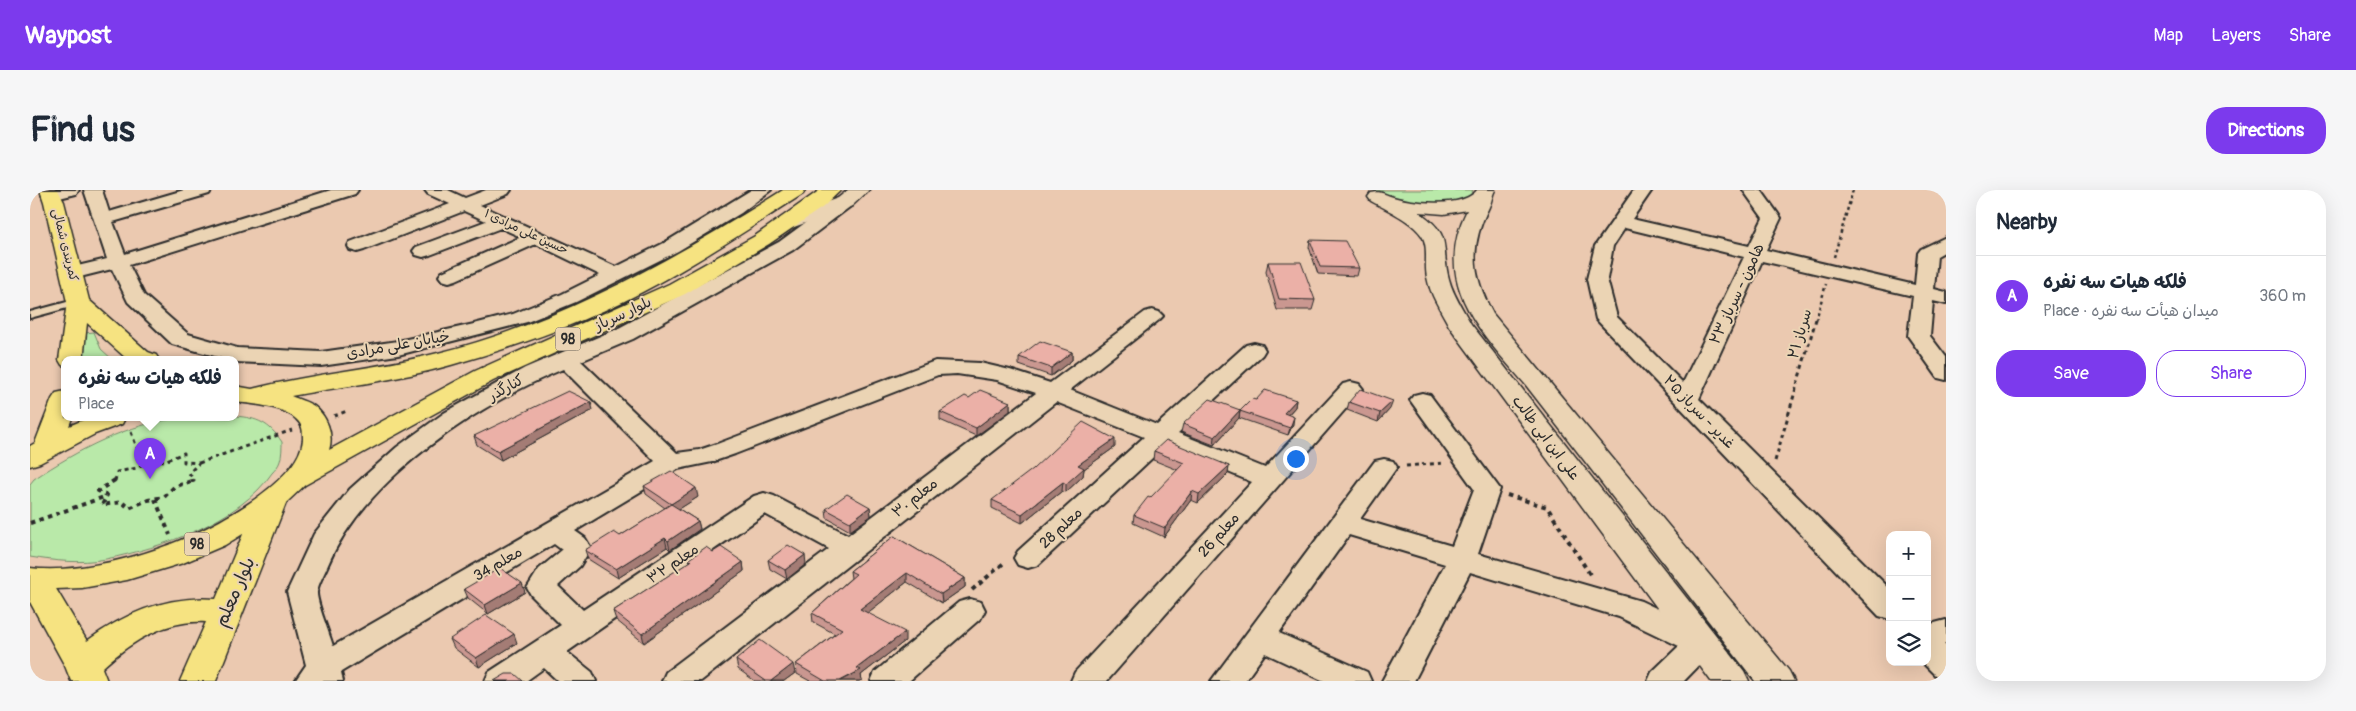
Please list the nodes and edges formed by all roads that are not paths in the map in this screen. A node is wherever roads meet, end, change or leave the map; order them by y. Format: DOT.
graph roads {
  1 [pos="93,190"];
  2 [pos="202,190"];
  3 [pos="349,190"];
  4 [pos="434,190"];
  5 [pos="502,190"];
  6 [pos="762,190"];
  7 [pos="796,190"];
  8 [pos="1643,190"];
  9 [pos="1752,190"];
  10 [pos="56,192"];
  11 [pos="846,194"];
  12 [pos="1371,194"];
  13 [pos="1485,194"];
  14 [pos="464,204"];
  15 [pos="104,219"];
  16 [pos="502,221"];
  17 [pos="1621,222"];
  18 [pos="537,237"];
  19 [pos="1946,243"];
  20 [pos="356,246"];
  21 [pos="423,251"];
  22 [pos="1756,254"];
  23 [pos="672,256"];
  24 [pos="118,262"];
  25 [pos="72,274"];
  26 [pos="617,275"];
  27 [pos="449,276"];
  28 [pos="1923,293"];
  29 [pos="676,298"];
  30 [pos="1946,298"];
  31 [pos="78,302"];
  32 [pos="30,315"];
  33 [pos="1152,316"];
  34 [pos="1254,350"];
  35 [pos="71,356"];
  36 [pos="139,356"];
  37 [pos="566,358"];
  38 [pos="1946,373"];
  39 [pos="1351,388"];
  40 [pos="1052,392"];
  41 [pos="246,394"];
  42 [pos="1422,400"];
  43 [pos="1687,400"];
  44 [pos="61,407"];
  45 [pos="122,425"];
  46 [pos="1161,436"];
  47 [pos="39,452"];
  48 [pos="672,462"];
  49 [pos="1384,467"];
  50 [pos="298,478"];
  51 [pos="1269,479"];
  52 [pos="271,503"];
  53 [pos="1344,524"];
  54 [pos="554,531"];
  55 [pos="850,548"];
  56 [pos="1028,558"];
  57 [pos="1462,559"];
  58 [pos="32,580"];
  59 [pos="1886,604"];
  60 [pos="970,610"];
  61 [pos="223,619"];
  62 [pos="581,626"];
  63 [pos="1946,632"];
  64 [pos="1931,636"];
  65 [pos="1259,637"];
  66 [pos="1742,640"];
  67 [pos="1702,643"];
  68 [pos="545,651"];
  69 [pos="1931,651"];
  70 [pos="1946,666"];
  71 [pos="86,673"];
  72 [pos="321,676"];
  73 [pos="198,681"];
  74 [pos="501,681"];
  75 [pos="580,681"];
  76 [pos="678,681"];
  77 [pos="887,681"];
  78 [pos="1088,681"];
  79 [pos="1226,681"];
  80 [pos="1355,681"];
  81 [pos="1398,681"];
  82 [pos="1664,681"];
  83 [pos="1731,681"];
  84 [pos="1776,681"];
  1 -- 15 [label="street, خیابان علی مرادی"];
  2 -- 15 [label="street"];
  3 -- 24 [label="street"];
  4 -- 14 [label="street, حسین علی مرادی ۱"];
  5 -- 14 [label="street"];
  6 -- 23 [label="street, خیابان علی مرادی"];
  7 -- 23 [label="main road, بلوار سرباز / 98"];
  8 -- 17 [label="street, غدیر - سرباز ۲۵"];
  9 -- 22 [label="street, هامون - سرباز ۲۳"];
  10 -- 25 [label="main road, کمربندی شمالی"];
  11 -- 29 [label="main road, بلوار سرباز / 98"];
  11 -- 29 [label="street, کنارگذر"];
  12 -- 13 [label="street"];
  12 -- 67 [label="street, علی ابن ابی طالب"];
  13 -- 66 [label="street, علی ابن ابی طالب"];
  14 -- 16 [label="street, حسین علی مرادی ۱"];
  14 -- 20 [label="street"];
  15 -- 24 [label="street, خیابان علی مرادی"];
  16 -- 18 [label="street, حسین علی مرادی ۱"];
  16 -- 21 [label="street"];
  17 -- 22 [label="street"];
  17 -- 43 [label="street, غدیر - سرباز ۲۵"];
  18 -- 26 [label="street, حسین علی مرادی ۱"];
  18 -- 27 [label="street"];
  19 -- 28 [label="street"];
  22 -- 28 [label="street"];
  22 -- 43 [label="street, هامون - سرباز ۲۳"];
  23 -- 26 [label="street, خیابان علی مرادی"];
  23 -- 41 [label="main road, بلوار سرباز / 98"];
  24 -- 25 [label="street"];
  24 -- 26 [label="street, خیابان علی مرادی"];
  25 -- 31 [label="main road, کمربندی شمالی"];
  28 -- 30 [label="street"];
  28 -- 38 [label="street"];
  29 -- 37 [label="street, کنارگذر"];
  29 -- 50 [label="main road, بلوار سرباز / 98"];
  31 -- 32 [label="lane"];
  31 -- 35 [label="main road, کمربندی شمالی"];
  31 -- 36 [label="main road"];
  33 -- 40 [label="street, معلم ۳۰"];
  34 -- 46 [label="street, معلم 28"];
  37 -- 48 [label="street"];
  37 -- 72 [label="street, کنارگذر"];
  39 -- 51 [label="street, معلم 26"];
  40 -- 46 [label="street, معلم 34"];
  40 -- 48 [label="street, معلم 34"];
  40 -- 55 [label="street, معلم ۳۰"];
  41 -- 50 [label="main road, 98"];
  42 -- 57 [label="street"];
  43 -- 59 [label="street, غدیر - سرباز ۲۵"];
  44 -- 47 [label="main road"];
  45 -- 47 [label="main road"];
  46 -- 51 [label="street, معلم 34"];
  46 -- 56 [label="street, معلم 28"];
  48 -- 54 [label="street, معلم 34"];
  49 -- 53 [label="street"];
  50 -- 52 [label="main road, 98"];
  51 -- 78 [label="street, معلم 26"];
  52 -- 58 [label="main road, 98"];
  52 -- 61 [label="main road, بلوار معلم / 98"];
  53 -- 57 [label="street"];
  53 -- 65 [label="street"];
  54 -- 62 [label="street"];
  54 -- 72 [label="street, معلم 34"];
  55 -- 62 [label="street, معلم ۳۲"];
  55 -- 76 [label="street, معلم ۳۰"];
  57 -- 67 [label="street"];
  57 -- 81 [label="street"];
  58 -- 71 [label="main road, 98"];
  60 -- 77 [label="street"];
  61 -- 71 [label="main road"];
  61 -- 73 [label="main road, بلوار معلم / 98"];
  62 -- 68 [label="street, معلم ۳۲"];
  63 -- 64 [label="street"];
  65 -- 79 [label="street"];
  65 -- 80 [label="street"];
  66 -- 67 [label="street"];
  66 -- 84 [label="street, علی ابن ابی طالب"];
  67 -- 82 [label="street"];
  67 -- 83 [label="street, علی ابن ابی طالب"];
  68 -- 74 [label="street, معلم ۳۲"];
  68 -- 75 [label="street"];
  69 -- 70 [label="street"];
}
